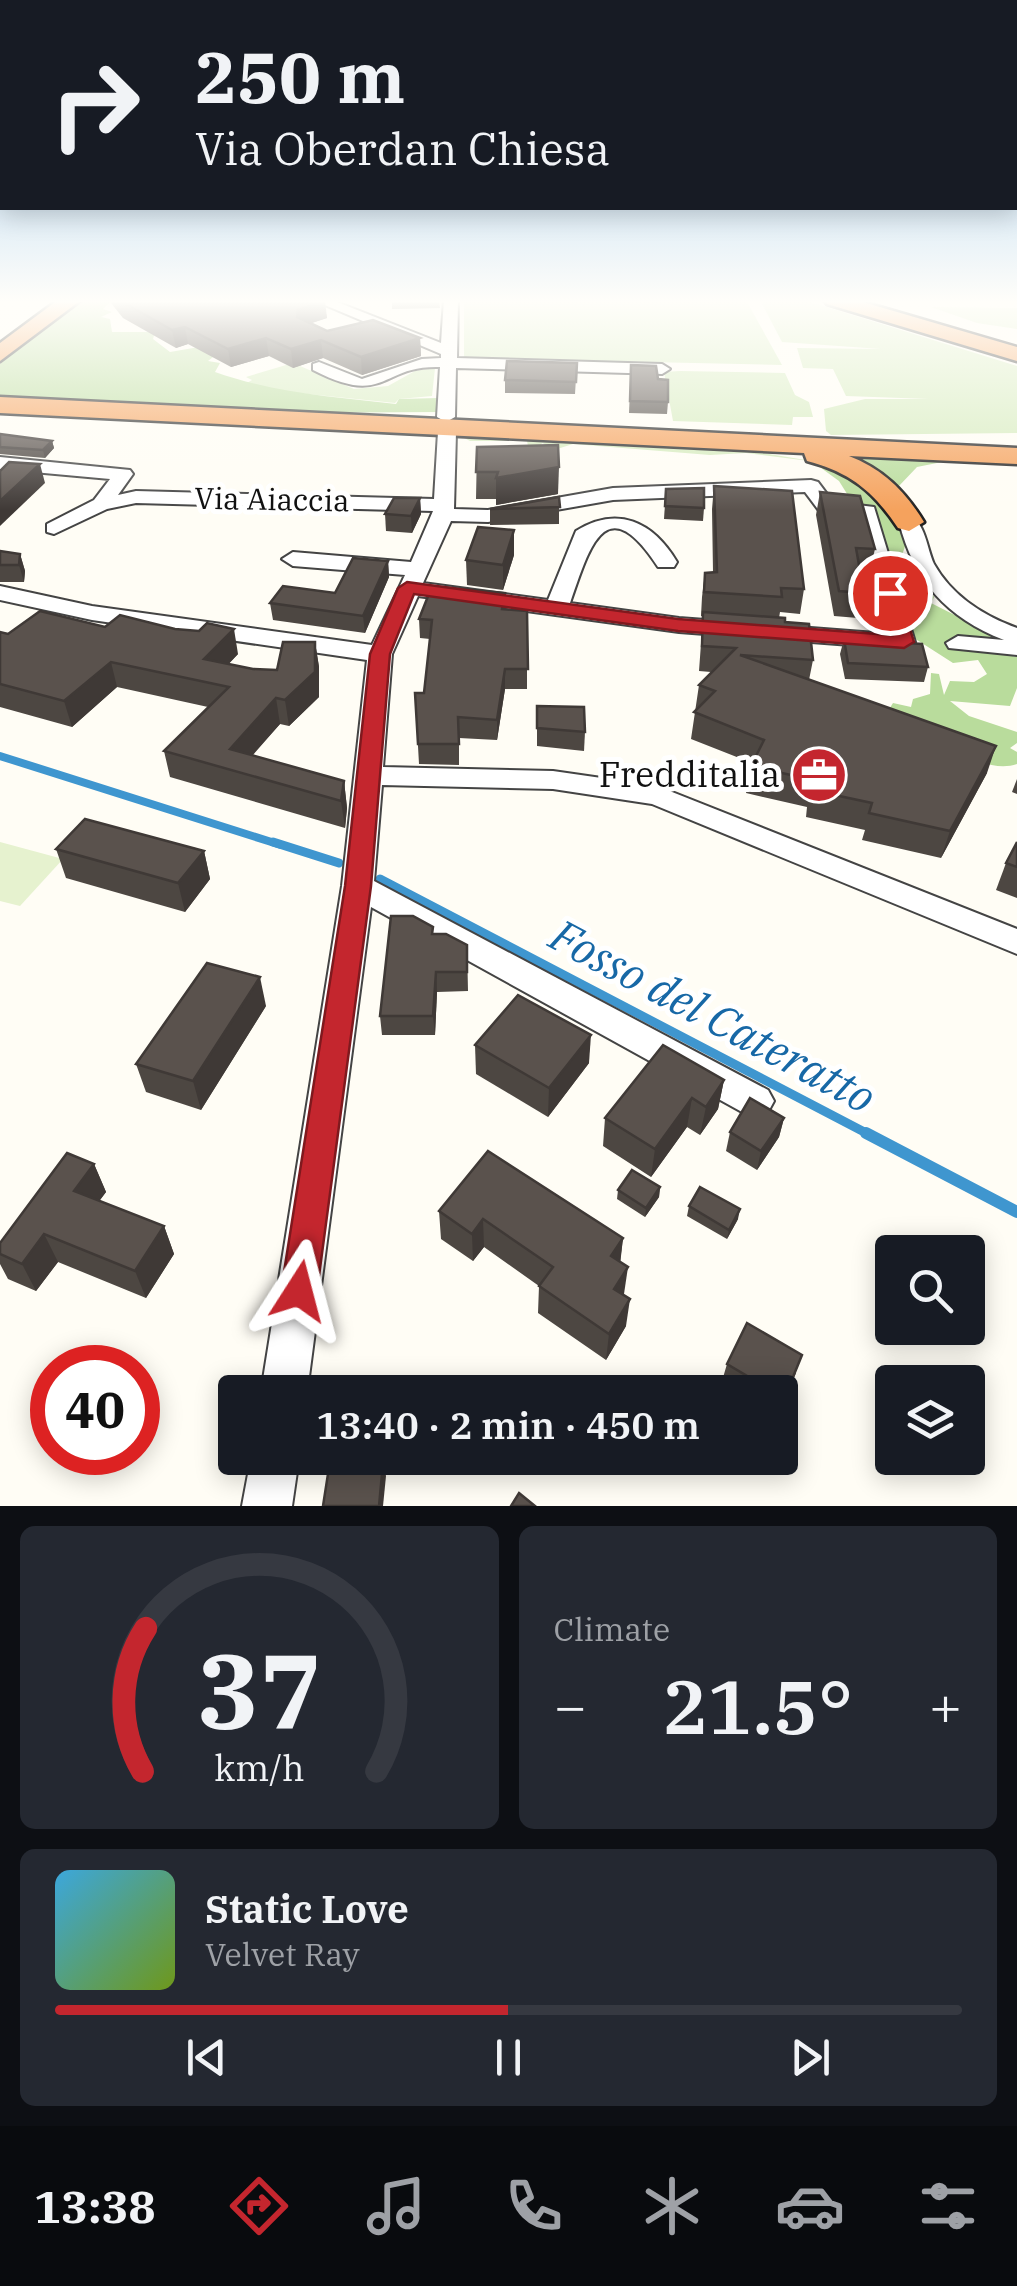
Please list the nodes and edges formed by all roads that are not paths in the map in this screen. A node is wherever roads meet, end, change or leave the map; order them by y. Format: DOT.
graph roads {
  1 [pos="327,370"];
  2 [pos="403,370"];
  3 [pos="449,370"];
  4 [pos="0,404"];
  5 [pos="210,415"];
  6 [pos="0,422"];
  7 [pos="624,435"];
  8 [pos="1017,439"];
  9 [pos="751,440"];
  10 [pos="1017,458"];
  11 [pos="0,463"];
  12 [pos="100,504"];
  13 [pos="443,510"];
  14 [pos="909,522"];
  15 [pos="54,528"];
  16 [pos="293,559"];
  17 [pos="666,562"];
  18 [pos="412,578"];
  19 [pos="0,592"];
  20 [pos="556,609"];
  21 [pos="1017,636"];
  22 [pos="958,644"];
  23 [pos="1017,648"];
  24 [pos="380,654"];
  25 [pos="370,776"];
  26 [pos="358,886"];
  27 [pos="1017,942"];
  28 [pos="755,1102"];
  29 [pos="286,1375"];
  30 [pos="272,1475"];
  31 [pos="267,1506"];
  1 -- 2 [label="street"];
  3 -- 13 [label="street"];
  4 -- 5 [label="highway"];
  5 -- 6 [label="highway"];
  5 -- 7 [label="highway"];
  7 -- 9 [label="highway"];
  7 -- 14 [label="highway"];
  8 -- 9 [label="highway"];
  9 -- 10 [label="highway"];
  10 -- 14 [label="highway"];
  11 -- 12 [label="street"];
  12 -- 13 [label="street, Via Aiaccia"];
  12 -- 15 [label="street, Via Aiaccia"];
  13 -- 18 [label="street"];
  13 -- 20 [label="street, Via Aiaccia"];
  14 -- 21 [label="street"];
  16 -- 18 [label="street"];
  17 -- 20 [label="street"];
  18 -- 20 [label="street"];
  18 -- 24 [label="street"];
  19 -- 24 [label="street"];
  22 -- 23 [label="street"];
  24 -- 25 [label="street"];
  25 -- 26 [label="street"];
  25 -- 27 [label="street"];
  26 -- 28 [label="street"];
  26 -- 29 [label="street"];
  30 -- 31 [label="street"];
}
